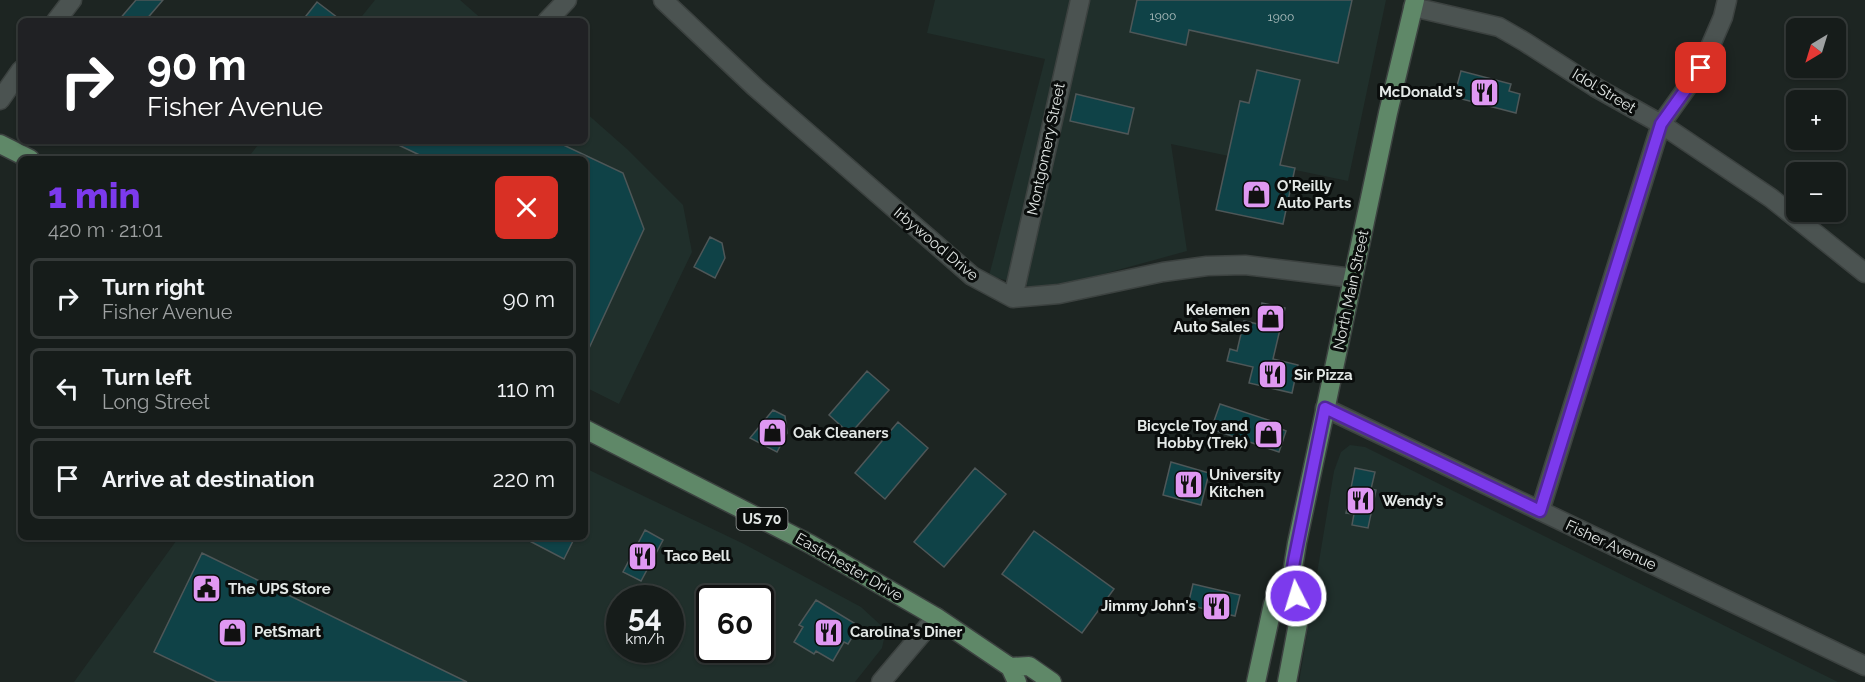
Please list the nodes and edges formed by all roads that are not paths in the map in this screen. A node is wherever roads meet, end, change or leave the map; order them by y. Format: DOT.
graph roads {
  1 [pos="72,0"];
  2 [pos="567,0"];
  3 [pos="663,0"];
  4 [pos="1080,0"];
  5 [pos="1727,0"];
  6 [pos="1414,4"];
  7 [pos="58,18"];
  8 [pos="550,18"];
  9 [pos="18,74"];
  10 [pos="0,100"];
  11 [pos="1661,124"];
  12 [pos="0,144"];
  13 [pos="24,156"];
  14 [pos="1865,273"];
  15 [pos="1353,278"];
  16 [pos="1012,298"];
  17 [pos="1325,408"];
  18 [pos="588,431"];
  19 [pos="1540,511"];
  20 [pos="1291,580"];
  21 [pos="936,617"];
  22 [pos="1865,666"];
  23 [pos="1014,674"];
  24 [pos="881,682"];
  25 [pos="1052,682"];
  26 [pos="1256,682"];
  27 [pos="1287,682"];
  1 -- 7 [label="street"];
  2 -- 8 [label="street"];
  3 -- 16 [label="street, Irbywood Drive"];
  4 -- 16 [label="street, Montgomery Street"];
  5 -- 11 [label="street"];
  6 -- 11 [label="street, Idol Street"];
  6 -- 15 [label="main road, North Main Street"];
  9 -- 10 [label="street"];
  11 -- 14 [label="street, Idol Street"];
  11 -- 19 [label="street"];
  12 -- 13 [label="main road"];
  15 -- 16 [label="street"];
  15 -- 17 [label="main road, North Main Street"];
  17 -- 19 [label="street, Fisher Avenue"];
  17 -- 20 [label="main road, North Main Street"];
  18 -- 21 [label="main road, Eastchester Drive / US 70"];
  19 -- 22 [label="street, Fisher Avenue"];
  20 -- 26 [label="main road, North Main Street"];
  20 -- 27 [label="main road, North Main Street"];
  21 -- 23 [label="main road, Eastchester Drive / US 70"];
  21 -- 24 [label="street"];
  23 -- 25 [label="main road, Eastchester Drive / US 70"];
}
